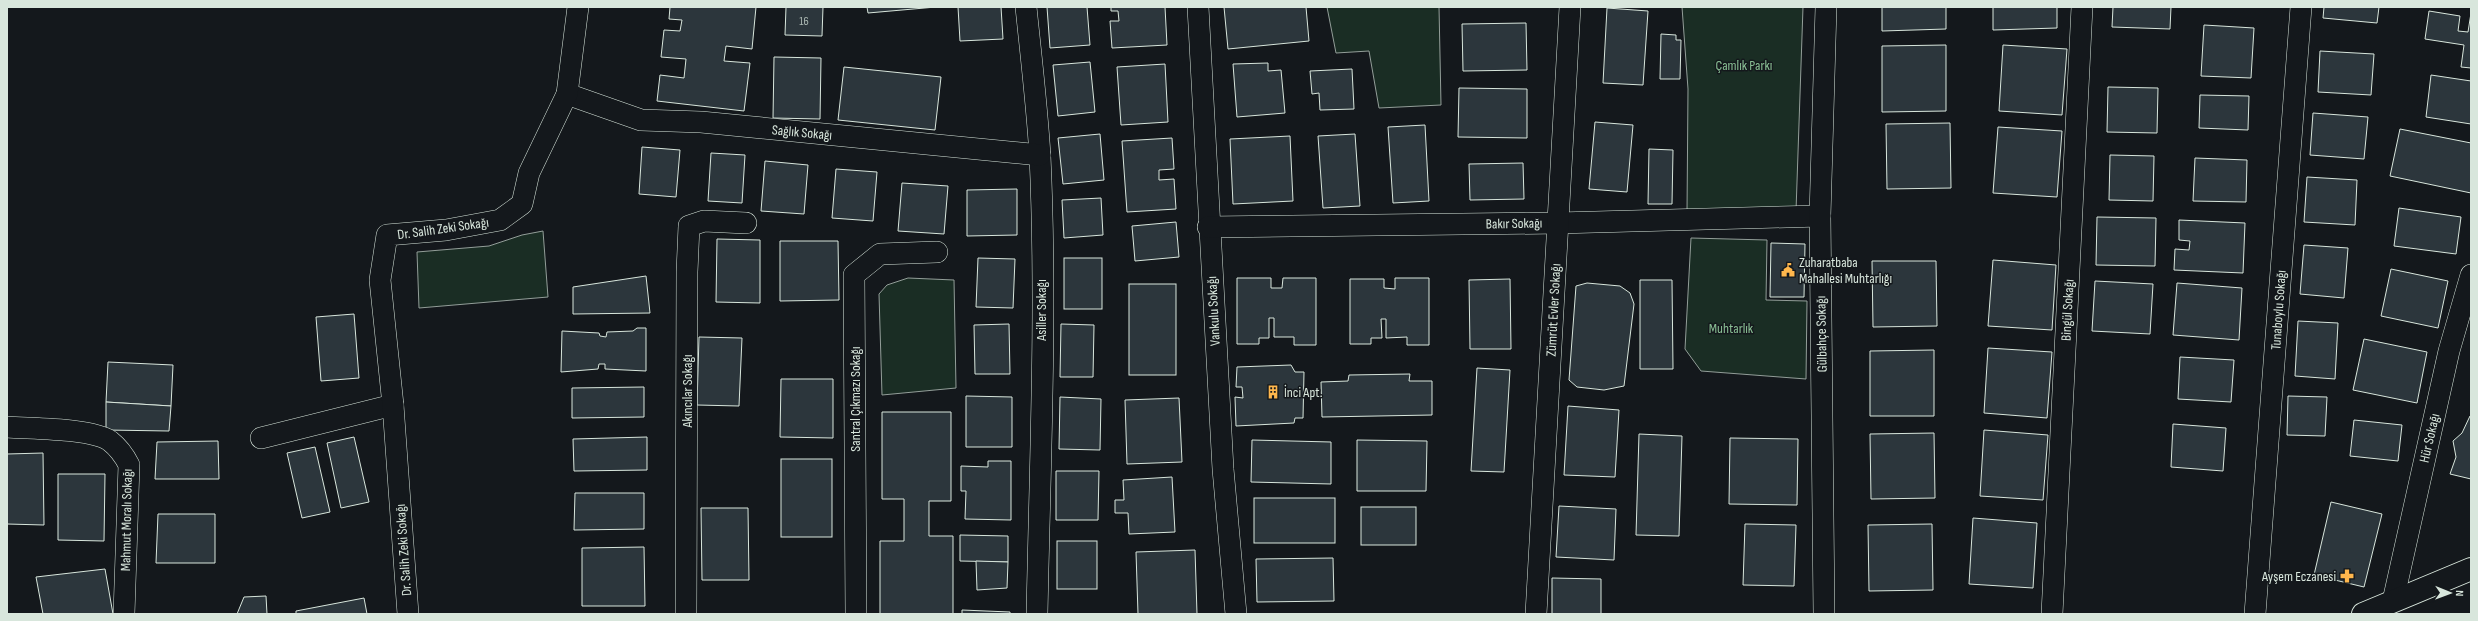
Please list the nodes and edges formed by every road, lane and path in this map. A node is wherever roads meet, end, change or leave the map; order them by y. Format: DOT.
graph roads {
  1 [pos="578,7"];
  2 [pos="1026,7"];
  3 [pos="1198,7"];
  4 [pos="1570,7"];
  5 [pos="1826,7"];
  6 [pos="2082,7"];
  7 [pos="2301,7"];
  8 [pos="567,94"];
  9 [pos="1040,155"];
  10 [pos="1820,216"];
  11 [pos="746,223"];
  12 [pos="1558,223"];
  13 [pos="1208,226"];
  14 [pos="937,252"];
  15 [pos="2471,276"];
  16 [pos="393,405"];
  17 [pos="7,427"];
  18 [pos="262,438"];
  19 [pos="2471,569"];
  20 [pos="2393,601"];
  21 [pos="124,614"];
  22 [pos="408,614"];
  23 [pos="686,614"];
  24 [pos="856,614"];
  25 [pos="1037,614"];
  26 [pos="1236,614"];
  27 [pos="1536,614"];
  28 [pos="1824,614"];
  29 [pos="2052,614"];
  30 [pos="2255,614"];
  31 [pos="2363,614"];
  1 -- 8 [label="street, Dr. Salih Zeki Sokağı"];
  2 -- 9 [label="street, Asiller Sokağı"];
  3 -- 13 [label="street, Vankulu Sokağı"];
  4 -- 12 [label="street, Zümrüt Evler Sokağı"];
  5 -- 10 [label="street, Gülbahçe Sokağı"];
  6 -- 29 [label="street, Bingül Sokağı"];
  7 -- 30 [label="street, Tunaboylu Sokağı"];
  8 -- 9 [label="street, Sağlık Sokağı"];
  8 -- 16 [label="street, Dr. Salih Zeki Sokağı"];
  9 -- 25 [label="street, Asiller Sokağı"];
  10 -- 12 [label="street, Bakır Sokağı"];
  10 -- 28 [label="street, Gülbahçe Sokağı"];
  11 -- 23 [label="street, Akıncılar Sokağı"];
  12 -- 13 [label="street, Bakır Sokağı"];
  12 -- 27 [label="street, Zümrüt Evler Sokağı"];
  13 -- 26 [label="street, Vankulu Sokağı"];
  14 -- 24 [label="street, Santral Çıkmazı Sokağı"];
  15 -- 20 [label="street, Hür Sokağı"];
  16 -- 18 [label="street"];
  16 -- 22 [label="street, Dr. Salih Zeki Sokağı"];
  17 -- 21 [label="street, Mahmut Moralı Sokağı"];
  19 -- 20 [label="main road"];
  20 -- 31 [label="main road"];
}
